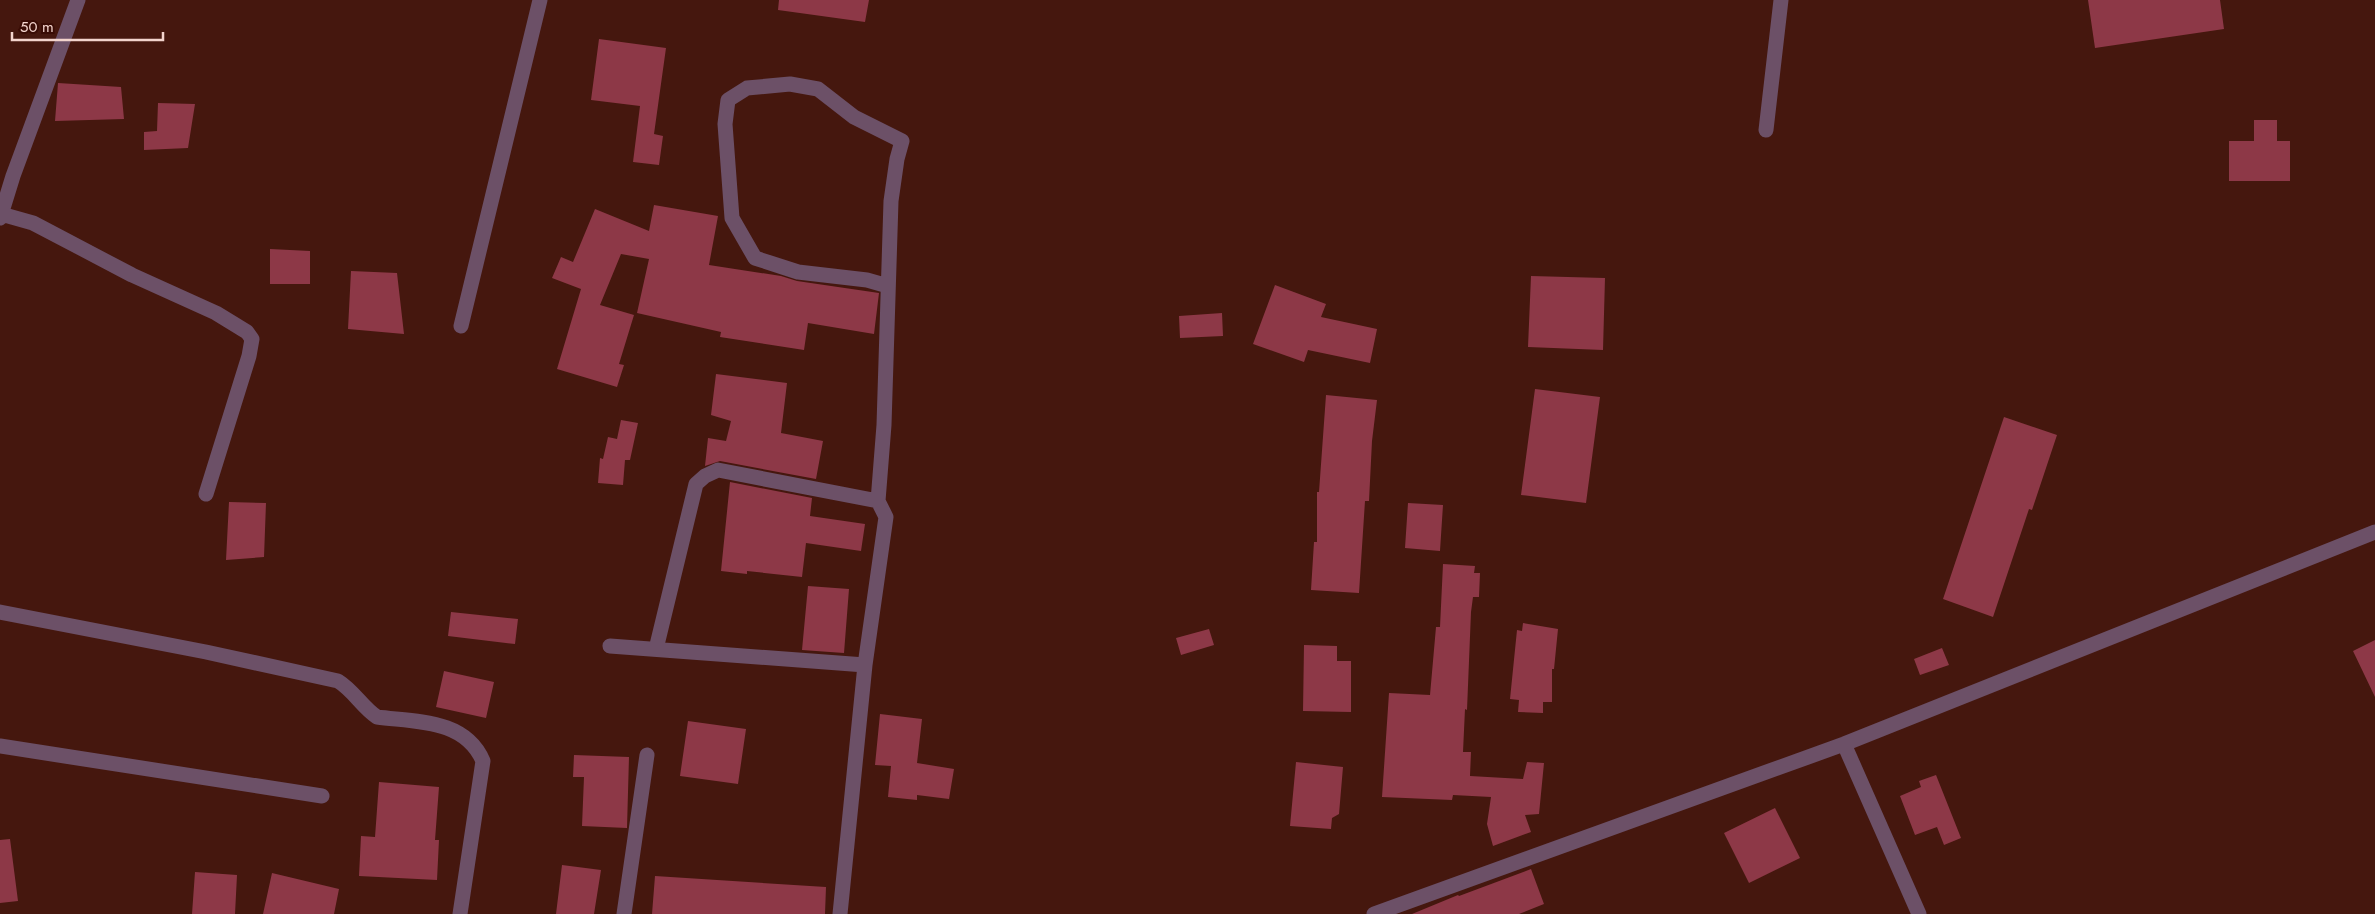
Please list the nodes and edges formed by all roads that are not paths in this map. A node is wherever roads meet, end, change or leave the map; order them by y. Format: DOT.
graph roads {
  1 [pos="78,0"];
  2 [pos="540,0"];
  3 [pos="1781,0"];
  4 [pos="1766,130"];
  5 [pos="1,216"];
  6 [pos="888,286"];
  7 [pos="462,326"];
  8 [pos="206,494"];
  9 [pos="878,502"];
  10 [pos="2375,532"];
  11 [pos="0,612"];
  12 [pos="610,646"];
  13 [pos="656,650"];
  14 [pos="865,665"];
  15 [pos="1844,744"];
  16 [pos="0,746"];
  17 [pos="647,754"];
  18 [pos="322,796"];
  19 [pos="460,914"];
  20 [pos="624,914"];
  21 [pos="840,914"];
  22 [pos="1374,914"];
  23 [pos="1919,914"];
  1 -- 5 [label="street"];
  2 -- 7 [label="street"];
  3 -- 4 [label="street"];
  5 -- 8 [label="street"];
  6 -- 6 [label="street"];
  6 -- 9 [label="street"];
  9 -- 13 [label="street"];
  9 -- 14 [label="street"];
  10 -- 15 [label="street"];
  11 -- 19 [label="street"];
  12 -- 13 [label="street"];
  13 -- 14 [label="street"];
  14 -- 21 [label="street"];
  15 -- 22 [label="street"];
  15 -- 23 [label="street"];
  16 -- 18 [label="street"];
  17 -- 20 [label="street"];
}
